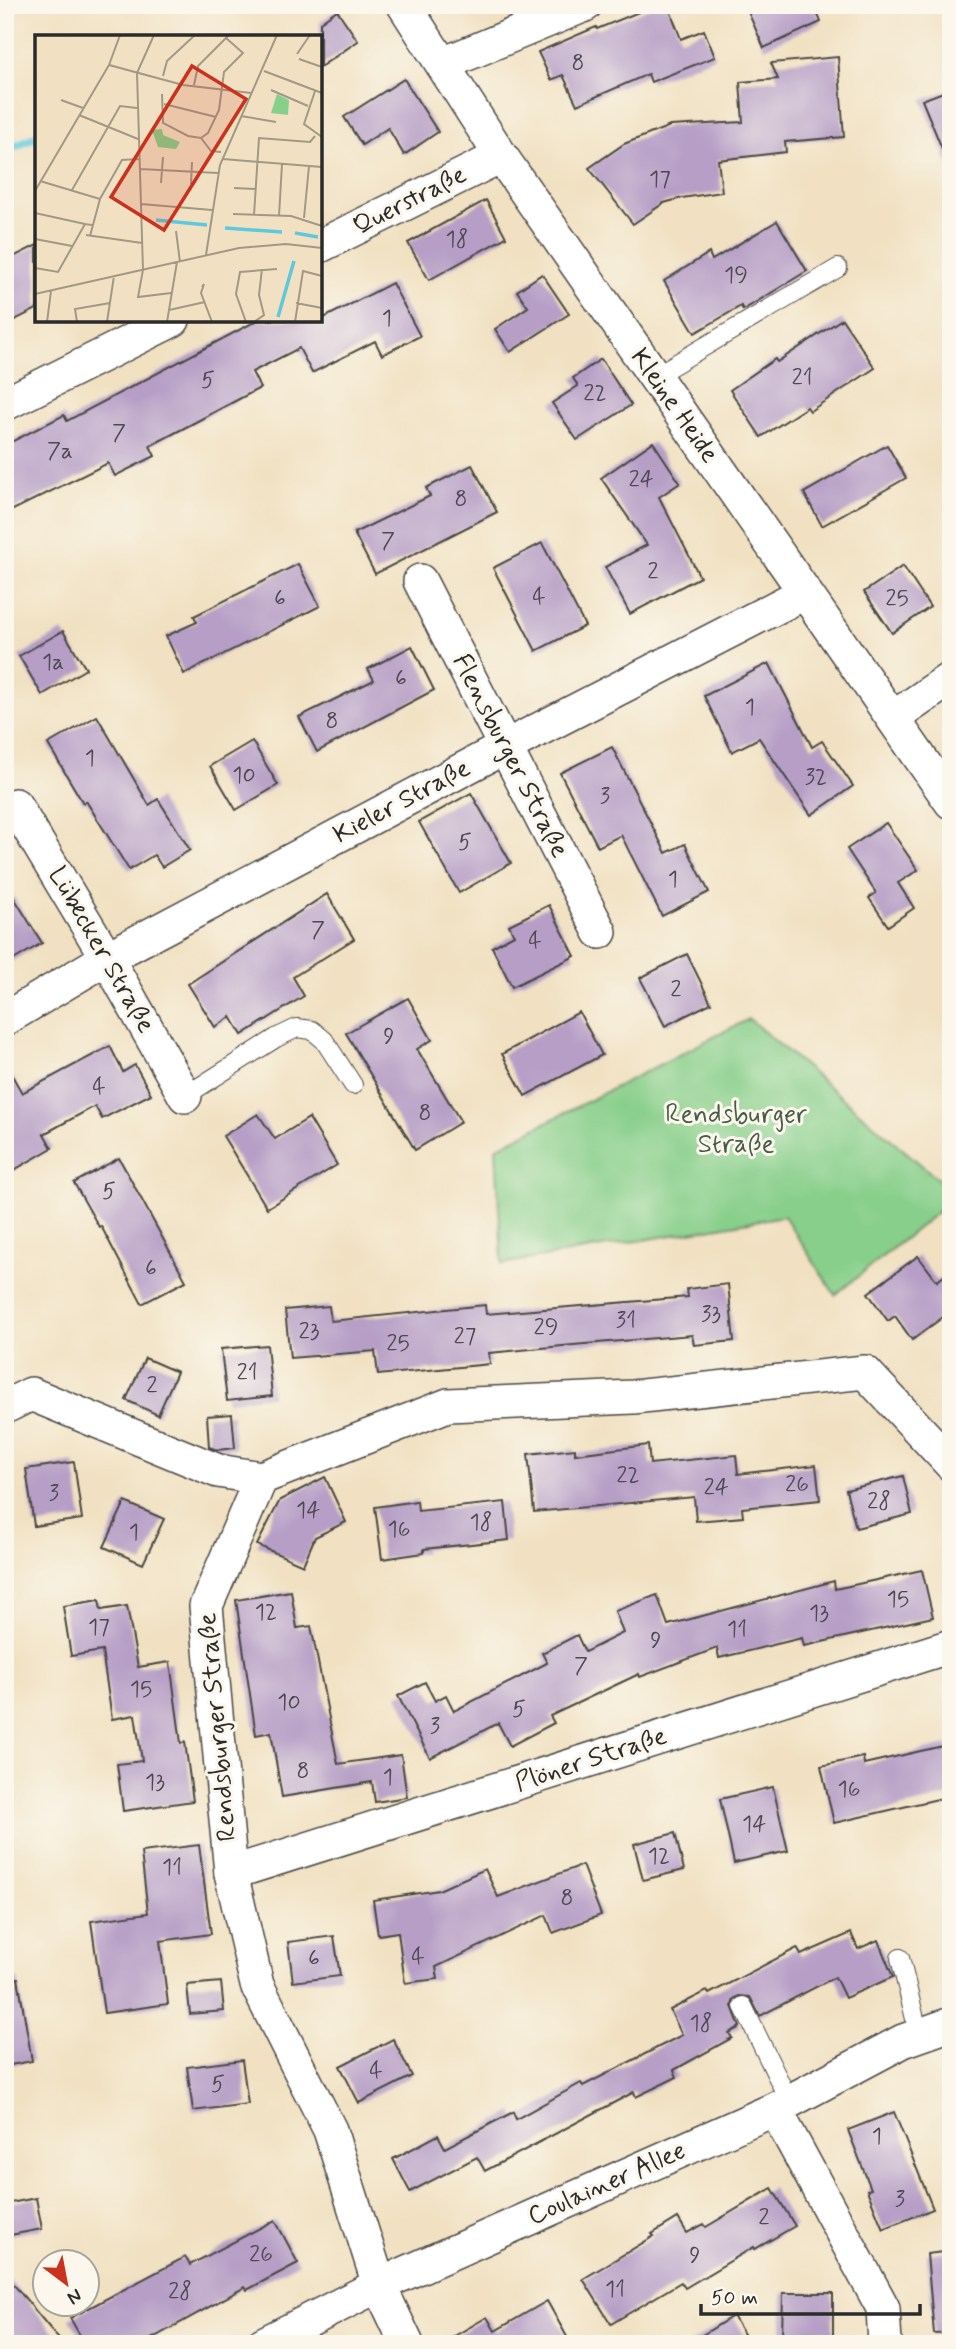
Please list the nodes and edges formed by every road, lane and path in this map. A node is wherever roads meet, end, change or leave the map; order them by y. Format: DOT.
graph roads {
  1 [pos="404,5"];
  2 [pos="585,5"];
  3 [pos="443,64"];
  4 [pos="501,156"];
  5 [pos="322,245"];
  6 [pos="838,268"];
  7 [pos="169,322"];
  8 [pos="653,377"];
  9 [pos="5,404"];
  10 [pos="420,581"];
  11 [pos="804,593"];
  12 [pos="951,678"];
  13 [pos="892,718"];
  14 [pos="505,747"];
  15 [pos="951,802"];
  16 [pos="15,805"];
  17 [pos="600,932"];
  18 [pos="107,958"];
  19 [pos="5,1019"];
  20 [pos="353,1085"];
  21 [pos="185,1096"];
  22 [pos="5,1408"];
  23 [pos="951,1464"];
  24 [pos="261,1478"];
  25 [pos="951,1646"];
  26 [pos="231,1873"];
  27 [pos="900,1958"];
  28 [pos="743,2006"];
  29 [pos="951,2024"];
  30 [pos="919,2035"];
  31 [pos="782,2105"];
  32 [pos="379,2286"];
  33 [pos="263,2344"];
  34 [pos="407,2344"];
  35 [pos="885,2344"];
  1 -- 3 [label="street, Kleine Heide"];
  2 -- 3 [label="street"];
  3 -- 4 [label="street, Kleine Heide"];
  4 -- 5 [label="street, Querstraße"];
  4 -- 8 [label="street, Kleine Heide"];
  6 -- 8 [label="lane"];
  7 -- 9 [label="street"];
  8 -- 11 [label="street, Kleine Heide"];
  10 -- 14 [label="street, Flensburger Straße"];
  11 -- 13 [label="street, Kleine Heide"];
  11 -- 14 [label="street, Kieler Straße"];
  12 -- 13 [label="street"];
  13 -- 15 [label="street, Kleine Heide"];
  14 -- 17 [label="street, Flensburger Straße"];
  14 -- 18 [label="street, Kieler Straße"];
  16 -- 18 [label="street, Lübecker Straße"];
  18 -- 19 [label="street, Kieler Straße"];
  18 -- 21 [label="street, Lübecker Straße"];
  20 -- 21 [label="lane"];
  22 -- 24 [label="street"];
  23 -- 24 [label="street"];
  24 -- 26 [label="street, Rendsburger Straße"];
  25 -- 26 [label="street, Plöner Straße"];
  26 -- 32 [label="street, Rendsburger Straße"];
  27 -- 30 [label="lane"];
  28 -- 31 [label="lane"];
  29 -- 30 [label="street, Coulainer Allee"];
  30 -- 31 [label="street, Coulainer Allee"];
  31 -- 32 [label="street, Coulainer Allee"];
  31 -- 35 [label="street"];
  32 -- 33 [label="street, Coulainer Allee"];
  32 -- 34 [label="street, Rendsburger Straße"];
}
